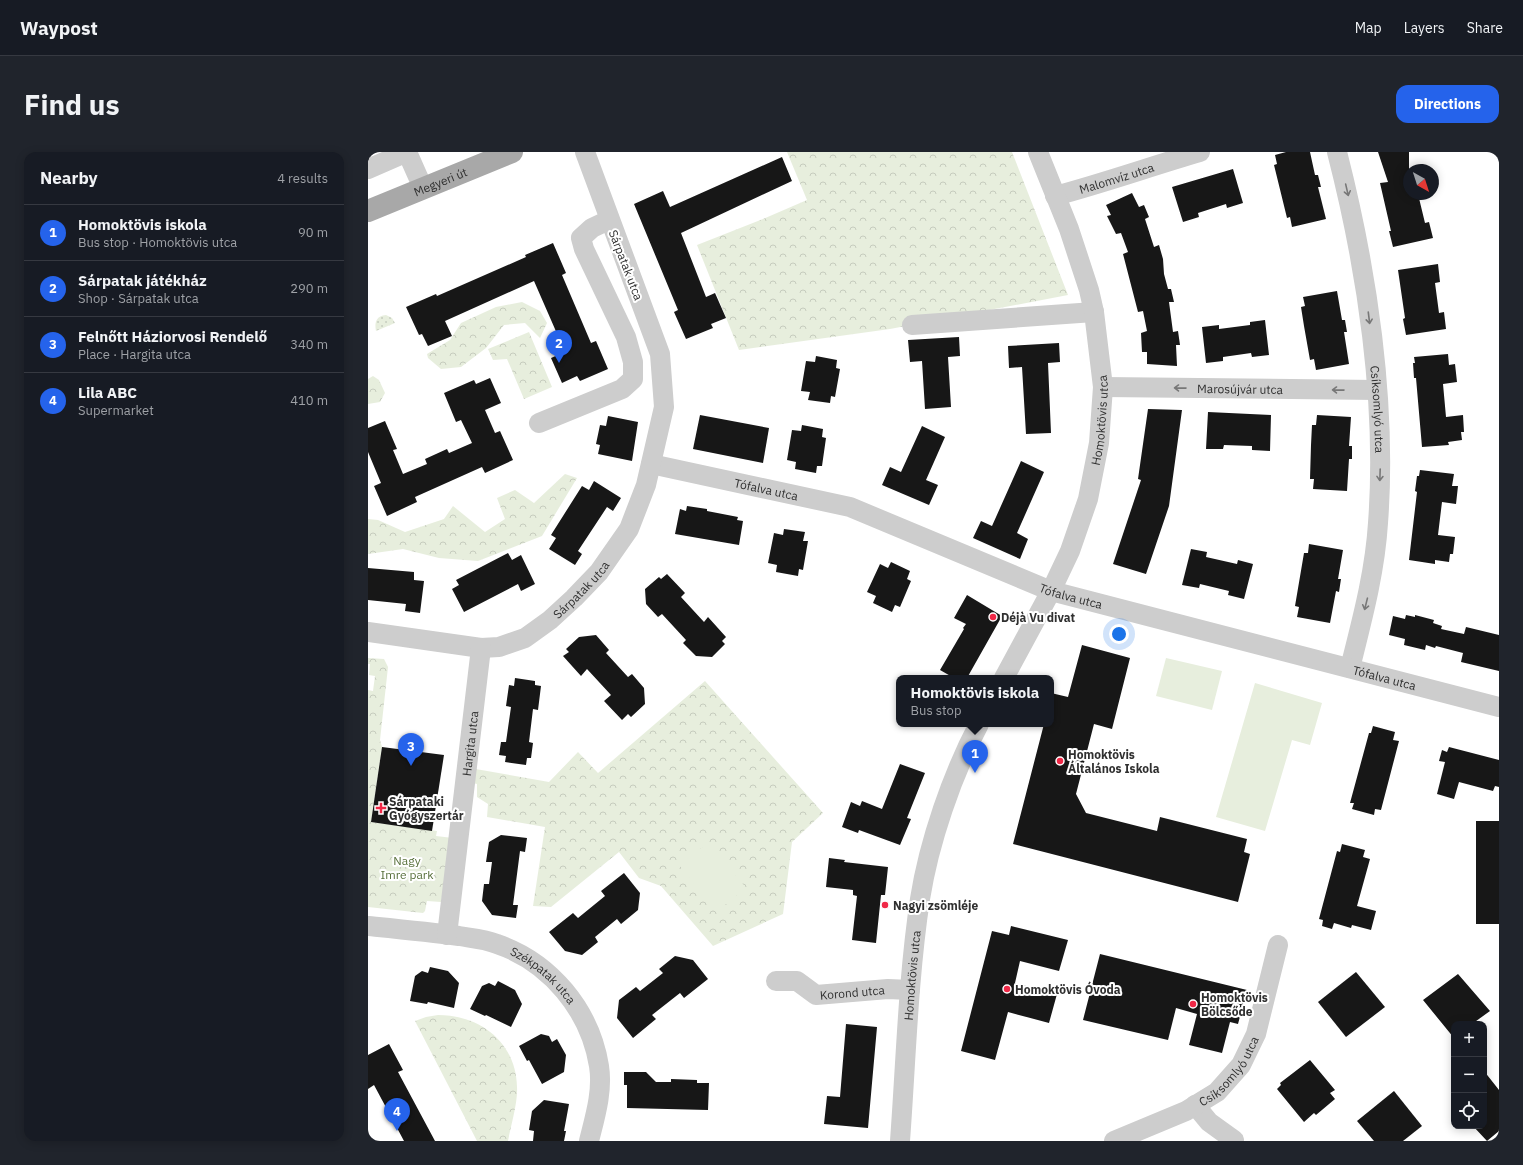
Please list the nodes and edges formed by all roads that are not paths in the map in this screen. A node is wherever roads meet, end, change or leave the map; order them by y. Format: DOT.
graph roads {
  1 [pos="407,152"];
  2 [pos="512,152"];
  3 [pos="585,152"];
  4 [pos="1038,152"];
  5 [pos="1200,152"];
  6 [pos="1337,152"];
  7 [pos="368,169"];
  8 [pos="423,188"];
  9 [pos="1056,196"];
  10 [pos="368,211"];
  11 [pos="609,220"];
  12 [pos="1094,312"];
  13 [pos="912,326"];
  14 [pos="633,372"];
  15 [pos="662,378"];
  16 [pos="1103,387"];
  17 [pos="1377,390"];
  18 [pos="539,423"];
  19 [pos="651,464"];
  20 [pos="1051,590"];
  21 [pos="368,632"];
  22 [pos="481,648"];
  23 [pos="1350,668"];
  24 [pos="1006,675"];
  25 [pos="1499,706"];
  26 [pos="978,727"];
  27 [pos="368,926"];
  28 [pos="447,935"];
  29 [pos="1278,945"];
  30 [pos="776,981"];
  31 [pos="910,990"];
  32 [pos="1195,1105"];
  33 [pos="1234,1140"];
  34 [pos="589,1141"];
  35 [pos="900,1141"];
  36 [pos="1114,1141"];
  1 -- 7 [label="street"];
  1 -- 8 [label="street"];
  2 -- 8 [label="main road, Megyeri út"];
  3 -- 11 [label="street, Sárpatak utca"];
  4 -- 9 [label="street, Homoktövis utca"];
  5 -- 9 [label="street, Malomvíz utca"];
  6 -- 17 [label="street, Csíksomlyó utca, one-way"];
  8 -- 10 [label="main road, Megyeri út"];
  9 -- 12 [label="street, Homoktövis utca"];
  11 -- 14 [label="street, Sárpatak utca"];
  11 -- 15 [label="street, Sárpatak utca"];
  12 -- 13 [label="street"];
  12 -- 16 [label="street, Homoktövis utca"];
  14 -- 15 [label="street"];
  14 -- 18 [label="street"];
  15 -- 19 [label="street, Sárpatak utca"];
  17 -- 16 [label="street, Marosújvár utca, one-way"];
  16 -- 20 [label="street, Homoktövis utca"];
  17 -- 23 [label="street, Csíksomlyó utca, one-way"];
  19 -- 20 [label="street, Tófalva utca"];
  19 -- 22 [label="street, Sárpatak utca"];
  20 -- 23 [label="street, Tófalva utca"];
  20 -- 24 [label="street, Homoktövis utca"];
  21 -- 22 [label="street, Sárpatak utca"];
  22 -- 28 [label="street, Hargita utca"];
  23 -- 25 [label="street, Tófalva utca"];
  26 -- 31 [label="street, Homoktövis utca"];
  27 -- 28 [label="street, Székpatak utca"];
  28 -- 34 [label="street, Székpatak utca"];
  29 -- 32 [label="street, Csíksomlyó utca"];
  30 -- 31 [label="street, Korond utca"];
  31 -- 35 [label="street, Homoktövis utca"];
  32 -- 33 [label="street"];
  32 -- 36 [label="street, Csíksomlyó utca"];
}
